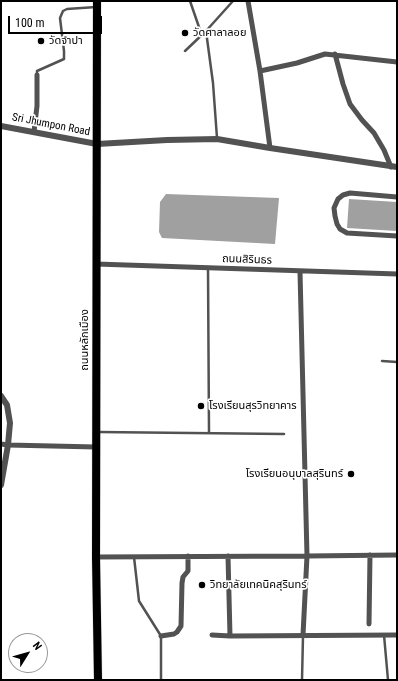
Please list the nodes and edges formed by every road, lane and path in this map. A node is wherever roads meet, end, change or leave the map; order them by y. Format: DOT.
graph roads {
  1 [pos="190,1"];
  2 [pos="233,1"];
  3 [pos="248,1"];
  4 [pos="97,4"];
  5 [pos="206,31"];
  6 [pos="185,50"];
  7 [pos="335,54"];
  8 [pos="397,62"];
  9 [pos="260,71"];
  10 [pos="37,75"];
  11 [pos="1,126"];
  12 [pos="34,132"];
  13 [pos="217,139"];
  14 [pos="97,144"];
  15 [pos="270,148"];
  16 [pos="394,167"];
  17 [pos="397,197"];
  18 [pos="397,236"];
  19 [pos="96,264"];
  20 [pos="208,268"];
  21 [pos="300,272"];
  22 [pos="397,274"];
  23 [pos="382,361"];
  24 [pos="397,362"];
  25 [pos="1,396"];
  26 [pos="96,432"];
  27 [pos="209,433"];
  28 [pos="284,434"];
  29 [pos="1,444"];
  30 [pos="8,445"];
  31 [pos="96,447"];
  32 [pos="1,485"];
  33 [pos="370,555"];
  34 [pos="397,555"];
  35 [pos="134,556"];
  36 [pos="188,556"];
  37 [pos="228,556"];
  38 [pos="307,556"];
  39 [pos="96,557"];
  40 [pos="369,624"];
  41 [pos="212,635"];
  42 [pos="302,635"];
  43 [pos="384,635"];
  44 [pos="397,635"];
  45 [pos="161,636"];
  46 [pos="230,636"];
  47 [pos="98,680"];
  48 [pos="161,680"];
  49 [pos="302,680"];
  50 [pos="388,680"];
  1 -- 5 [label="lane"];
  2 -- 5 [label="lane"];
  3 -- 9 [label="street"];
  4 -- 10 [label="lane"];
  4 -- 14 [label="main road, ถนนหลักเมือง"];
  5 -- 6 [label="lane"];
  5 -- 13 [label="lane"];
  7 -- 8 [label="street"];
  7 -- 9 [label="street"];
  7 -- 16 [label="street"];
  9 -- 15 [label="street"];
  10 -- 12 [label="street"];
  11 -- 12 [label="street, Sri Jhumpon Road"];
  12 -- 14 [label="street, Sri Jhumpon Road"];
  13 -- 14 [label="street, Sri Jhumpon Road"];
  13 -- 15 [label="street, Sri Jhumpon Road"];
  14 -- 19 [label="main road, ถนนหลักเมือง"];
  15 -- 16 [label="street, Sri Jhumpon Road"];
  17 -- 18 [label="street"];
  19 -- 20 [label="street, ถนนสิรินธร"];
  19 -- 26 [label="main road, ถนนหลักเมือง"];
  20 -- 21 [label="street, ถนนสิรินธร"];
  20 -- 27 [label="lane"];
  21 -- 22 [label="street, ถนนสิรินธร"];
  21 -- 38 [label="street"];
  23 -- 24 [label="lane"];
  25 -- 30 [label="street"];
  26 -- 27 [label="lane"];
  26 -- 31 [label="main road, ถนนหลักเมือง"];
  27 -- 28 [label="lane"];
  29 -- 30 [label="street"];
  30 -- 31 [label="street"];
  30 -- 32 [label="street"];
  31 -- 39 [label="main road, ถนนหลักเมือง"];
  33 -- 34 [label="street"];
  33 -- 38 [label="street"];
  33 -- 40 [label="street"];
  35 -- 36 [label="street"];
  35 -- 39 [label="street"];
  35 -- 45 [label="lane"];
  36 -- 37 [label="street"];
  36 -- 45 [label="street"];
  37 -- 38 [label="street"];
  37 -- 46 [label="street"];
  38 -- 42 [label="street"];
  39 -- 47 [label="main road, ถนนหลักเมือง"];
  41 -- 46 [label="street"];
  42 -- 43 [label="street"];
  42 -- 46 [label="street"];
  42 -- 49 [label="lane"];
  43 -- 44 [label="street"];
  43 -- 50 [label="lane"];
  45 -- 48 [label="lane"];
}
